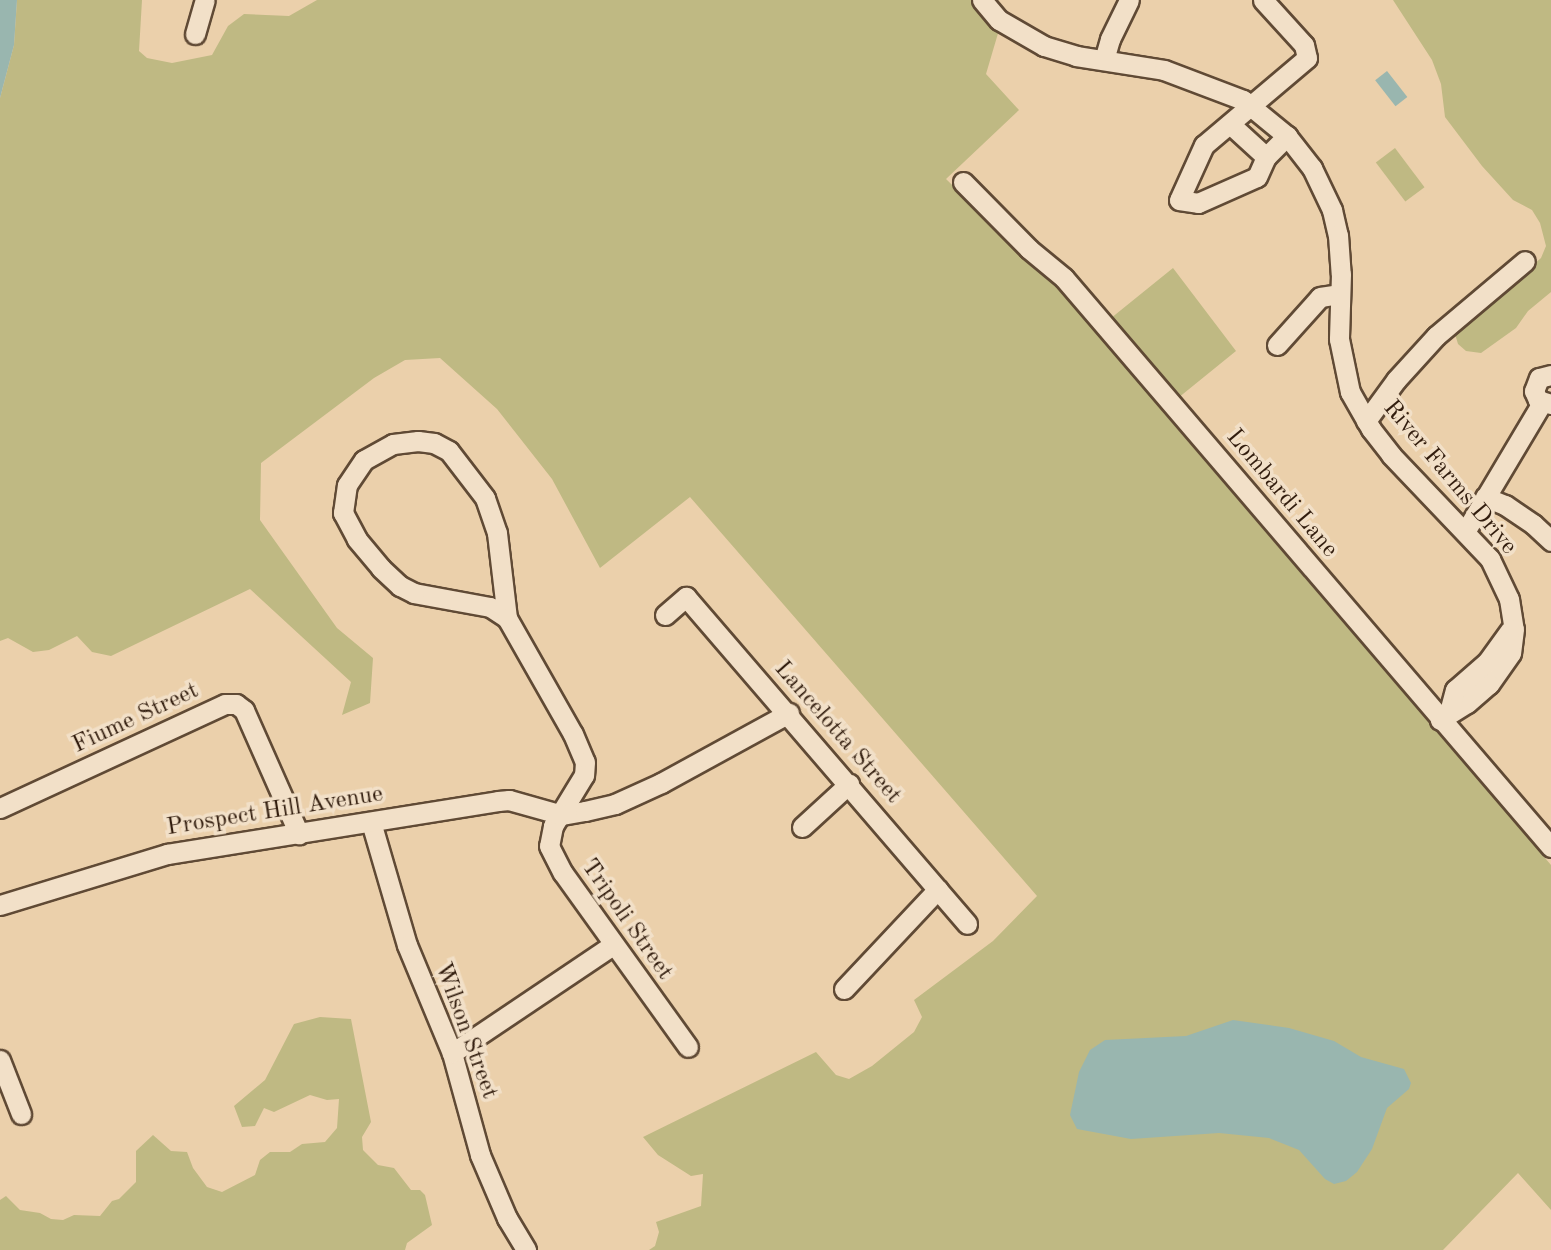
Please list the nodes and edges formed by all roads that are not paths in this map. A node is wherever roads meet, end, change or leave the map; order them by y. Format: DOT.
graph roads {
  1 [pos="205,0"];
  2 [pos="982,0"];
  3 [pos="1129,0"];
  4 [pos="1263,0"];
  5 [pos="195,34"];
  6 [pos="1104,60"];
  7 [pos="1253,105"];
  8 [pos="1230,124"];
  9 [pos="1287,136"];
  10 [pos="1266,157"];
  11 [pos="963,182"];
  12 [pos="1525,261"];
  13 [pos="1339,294"];
  14 [pos="1277,345"];
  15 [pos="1551,375"];
  16 [pos="1547,403"];
  17 [pos="1366,421"];
  18 [pos="1485,497"];
  19 [pos="1465,533"];
  20 [pos="1551,541"];
  21 [pos="665,615"];
  22 [pos="507,618"];
  23 [pos="789,713"];
  24 [pos="1444,716"];
  25 [pos="849,784"];
  26 [pos="0,807"];
  27 [pos="562,815"];
  28 [pos="371,822"];
  29 [pos="802,827"];
  30 [pos="299,834"];
  31 [pos="1551,847"];
  32 [pos="938,889"];
  33 [pos="0,905"];
  34 [pos="967,924"];
  35 [pos="613,945"];
  36 [pos="844,989"];
  37 [pos="688,1047"];
  38 [pos="452,1053"];
  39 [pos="0,1060"];
  40 [pos="21,1114"];
  41 [pos="526,1250"];
  1 -- 5 [label="street"];
  2 -- 6 [label="street, River Farms Drive"];
  3 -- 6 [label="street"];
  4 -- 7 [label="street"];
  6 -- 7 [label="street, River Farms Drive"];
  7 -- 8 [label="street"];
  7 -- 9 [label="street, River Farms Drive"];
  8 -- 10 [label="street"];
  8 -- 10 [label="street"];
  9 -- 10 [label="street"];
  9 -- 13 [label="street, River Farms Drive"];
  11 -- 24 [label="street, Lombardi Lane"];
  12 -- 17 [label="street"];
  13 -- 14 [label="street"];
  13 -- 17 [label="street, River Farms Drive"];
  15 -- 16 [label="street"];
  16 -- 18 [label="street"];
  17 -- 19 [label="street, River Farms Drive"];
  18 -- 19 [label="street"];
  18 -- 20 [label="street"];
  19 -- 24 [label="street, River Farms Drive"];
  21 -- 23 [label="street, Lancelotta Street"];
  22 -- 22 [label="street"];
  22 -- 27 [label="street"];
  23 -- 25 [label="street, Lancelotta Street"];
  23 -- 27 [label="street"];
  24 -- 31 [label="street, Lombardi Lane"];
  25 -- 29 [label="street"];
  25 -- 32 [label="street, Lancelotta Street"];
  26 -- 30 [label="street, Fiume Street"];
  27 -- 28 [label="street, Prospect Hill Avenue"];
  27 -- 35 [label="street, Tripoli Street"];
  28 -- 30 [label="street, Prospect Hill Avenue"];
  28 -- 38 [label="street, Wilson Street"];
  30 -- 33 [label="street, Prospect Hill Avenue"];
  32 -- 34 [label="street, Lancelotta Street"];
  32 -- 36 [label="street"];
  35 -- 37 [label="street, Tripoli Street"];
  35 -- 38 [label="street"];
  38 -- 41 [label="street, Wilson Street"];
  39 -- 40 [label="street"];
}
